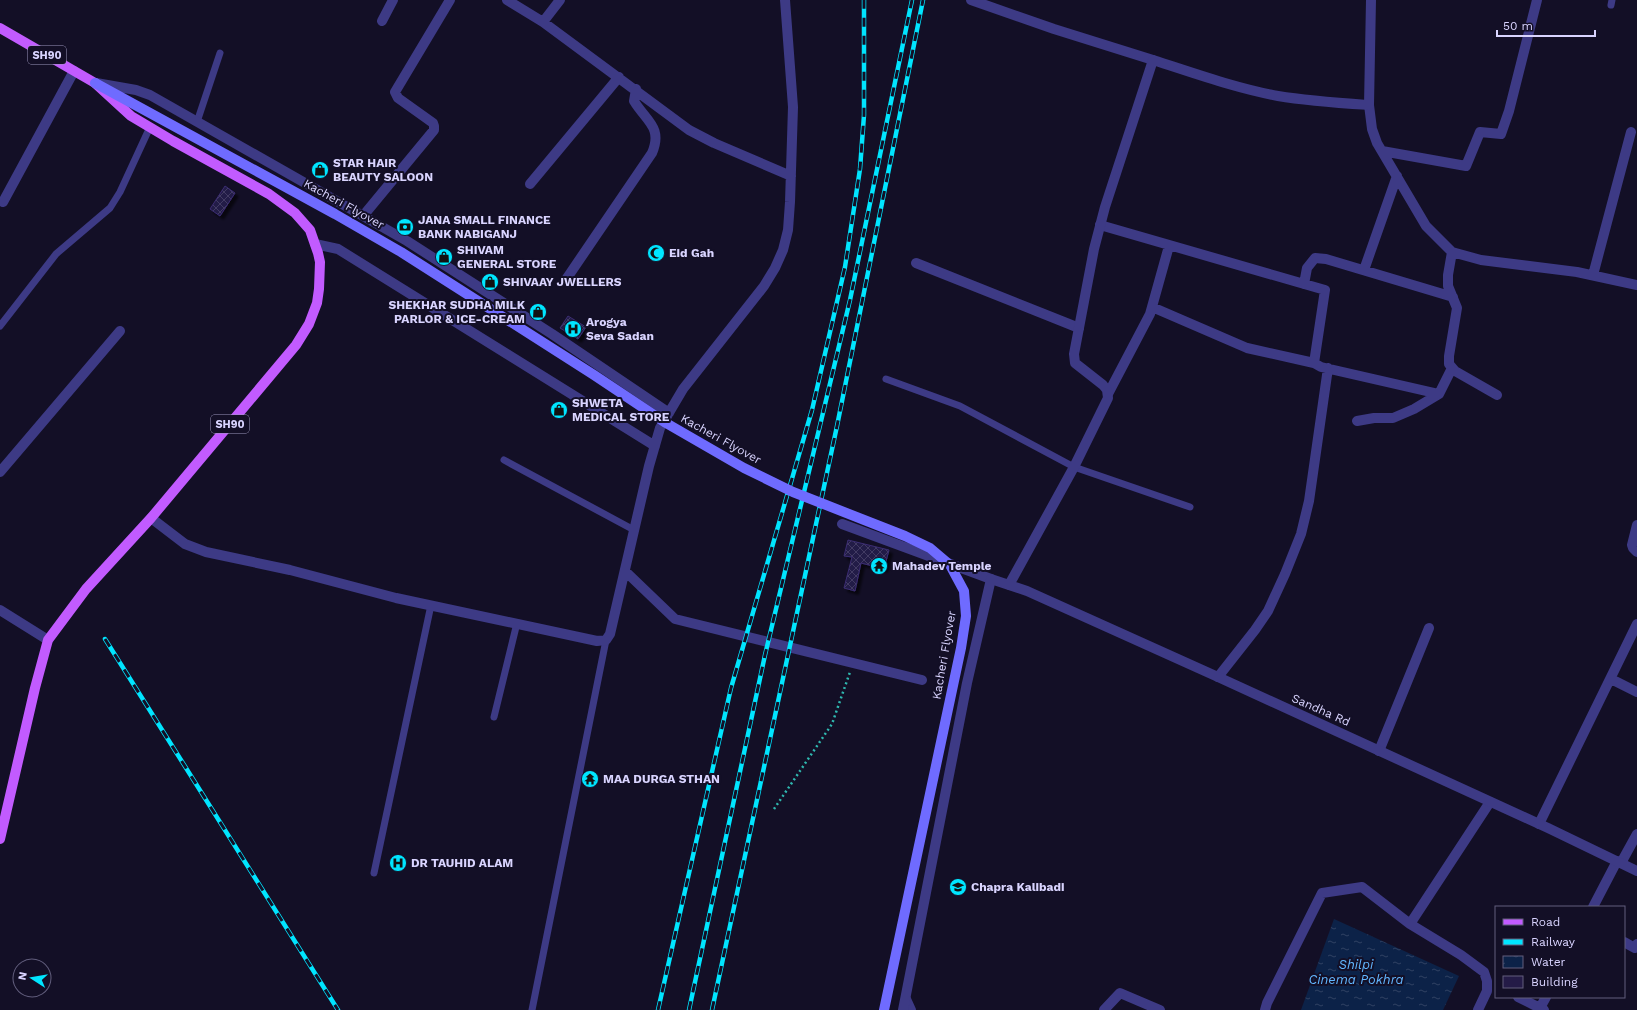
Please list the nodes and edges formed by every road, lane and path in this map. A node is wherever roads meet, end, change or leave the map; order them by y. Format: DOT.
graph roads {
  1 [pos="393,0"];
  2 [pos="450,0"];
  3 [pos="507,0"];
  4 [pos="560,0"];
  5 [pos="785,0"];
  6 [pos="971,0"];
  7 [pos="1371,0"];
  8 [pos="1537,0"];
  9 [pos="382,21"];
  10 [pos="543,22"];
  11 [pos="0,28"];
  12 [pos="220,53"];
  13 [pos="1153,60"];
  14 [pos="74,71"];
  15 [pos="619,77"];
  16 [pos="95,83"];
  17 [pos="636,90"];
  18 [pos="1369,105"];
  19 [pos="197,122"];
  20 [pos="150,127"];
  21 [pos="1631,132"];
  22 [pos="1382,151"];
  23 [pos="791,176"];
  24 [pos="1397,176"];
  25 [pos="530,184"];
  26 [pos="3,202"];
  27 [pos="363,216"];
  28 [pos="1100,225"];
  29 [pos="315,244"];
  30 [pos="1169,246"];
  31 [pos="1452,252"];
  32 [pos="916,263"];
  33 [pos="1364,270"];
  34 [pos="1593,275"];
  35 [pos="567,278"];
  36 [pos="1304,284"];
  37 [pos="1637,285"];
  38 [pos="1453,297"];
  39 [pos="1152,307"];
  40 [pos="0,326"];
  41 [pos="1079,328"];
  42 [pos="120,331"];
  43 [pos="1314,364"];
  44 [pos="1328,368"];
  45 [pos="1452,368"];
  46 [pos="886,379"];
  47 [pos="1108,394"];
  48 [pos="1439,394"];
  49 [pos="1497,395"];
  50 [pos="669,413"];
  51 [pos="1357,421"];
  52 [pos="654,446"];
  53 [pos="504,460"];
  54 [pos="1074,467"];
  55 [pos="0,472"];
  56 [pos="1190,507"];
  57 [pos="151,518"];
  58 [pos="842,524"];
  59 [pos="1637,525"];
  60 [pos="634,530"];
  61 [pos="1637,552"];
  62 [pos="625,571"];
  63 [pos="991,579"];
  64 [pos="1009,585"];
  65 [pos="431,605"];
  66 [pos="1,610"];
  67 [pos="517,623"];
  68 [pos="1637,624"];
  69 [pos="1429,628"];
  70 [pos="48,640"];
  71 [pos="606,640"];
  72 [pos="853,663"];
  73 [pos="1218,677"];
  74 [pos="1611,679"];
  75 [pos="922,680"];
  76 [pos="1637,692"];
  77 [pos="494,717"];
  78 [pos="1380,751"];
  79 [pos="1490,802"];
  80 [pos="774,809"];
  81 [pos="1540,824"];
  82 [pos="1637,834"];
  83 [pos="0,839"];
  84 [pos="1619,862"];
  85 [pos="1637,871"];
  86 [pos="374,873"];
  87 [pos="1594,906"];
  88 [pos="1410,924"];
  89 [pos="1625,943"];
  90 [pos="1637,944"];
  91 [pos="1492,984"];
  92 [pos="1520,998"];
  93 [pos="1546,998"];
  94 [pos="906,999"];
  95 [pos="1542,1009"];
  96 [pos="532,1010"];
  97 [pos="884,1010"];
  98 [pos="903,1010"];
  99 [pos="911,1010"];
  100 [pos="1104,1010"];
  101 [pos="1160,1010"];
  102 [pos="1265,1010"];
  103 [pos="1478,1010"];
  1 -- 9 [label="street"];
  2 -- 27 [label="street"];
  3 -- 10 [label="street"];
  4 -- 10 [label="street"];
  5 -- 23 [label="street"];
  6 -- 13 [label="street"];
  7 -- 18 [label="street"];
  8 -- 22 [label="street"];
  10 -- 15 [label="street"];
  11 -- 14 [label="main road, SH90"];
  12 -- 19 [label="lane"];
  13 -- 18 [label="street"];
  13 -- 28 [label="street"];
  14 -- 16 [label="main road, SH90"];
  14 -- 26 [label="street"];
  15 -- 17 [label="street"];
  15 -- 25 [label="street"];
  16 -- 19 [label="street"];
  16 -- 20 [label="main road, SH90"];
  16 -- 97 [label="main road, Kacheri Flyover, bridge"];
  17 -- 23 [label="street"];
  17 -- 35 [label="street"];
  18 -- 22 [label="street"];
  19 -- 27 [label="street"];
  20 -- 29 [label="main road, SH90"];
  20 -- 40 [label="lane"];
  21 -- 34 [label="street"];
  22 -- 24 [label="street"];
  23 -- 50 [label="street"];
  24 -- 31 [label="street"];
  24 -- 33 [label="street"];
  27 -- 50 [label="street"];
  28 -- 30 [label="street"];
  28 -- 41 [label="street"];
  29 -- 52 [label="street"];
  29 -- 57 [label="main road, SH90"];
  30 -- 36 [label="street"];
  30 -- 39 [label="street"];
  31 -- 34 [label="street"];
  31 -- 38 [label="street"];
  32 -- 41 [label="street"];
  33 -- 36 [label="street"];
  33 -- 38 [label="street"];
  34 -- 37 [label="street"];
  36 -- 43 [label="street"];
  38 -- 45 [label="street"];
  39 -- 43 [label="street"];
  39 -- 47 [label="street"];
  41 -- 47 [label="street"];
  42 -- 55 [label="street"];
  43 -- 44 [label="street"];
  44 -- 48 [label="street"];
  44 -- 73 [label="street"];
  45 -- 48 [label="street"];
  45 -- 49 [label="street"];
  46 -- 54 [label="lane"];
  47 -- 54 [label="street"];
  48 -- 51 [label="street"];
  50 -- 52 [label="street"];
  52 -- 60 [label="street"];
  53 -- 60 [label="lane"];
  54 -- 56 [label="lane"];
  54 -- 64 [label="street"];
  57 -- 65 [label="street"];
  57 -- 70 [label="main road, SH90"];
  58 -- 63 [label="street, Sandha Rd"];
  59 -- 61 [label="street"];
  60 -- 62 [label="street"];
  62 -- 71 [label="street"];
  62 -- 72 [label="street"];
  63 -- 64 [label="street, Sandha Rd"];
  63 -- 94 [label="street"];
  64 -- 73 [label="street, Sandha Rd"];
  65 -- 67 [label="street"];
  65 -- 86 [label="lane"];
  66 -- 70 [label="street"];
  67 -- 71 [label="street"];
  67 -- 77 [label="lane"];
  68 -- 74 [label="street"];
  69 -- 78 [label="street"];
  70 -- 83 [label="main road, SH90"];
  71 -- 96 [label="lane"];
  72 -- 75 [label="street"];
  72 -- 80 [label="path"];
  73 -- 78 [label="street, Sandha Rd"];
  74 -- 76 [label="street"];
  74 -- 81 [label="street"];
  78 -- 79 [label="street, Sandha Rd"];
  79 -- 81 [label="street, Sandha Rd"];
  79 -- 88 [label="street"];
  81 -- 84 [label="street, Sandha Rd"];
  82 -- 84 [label="street"];
  84 -- 85 [label="street, Sandha Rd"];
  84 -- 87 [label="street"];
  88 -- 91 [label="street"];
  88 -- 102 [label="street"];
  89 -- 90 [label="street"];
  91 -- 103 [label="street"];
  92 -- 95 [label="street"];
  93 -- 95 [label="street"];
  94 -- 98 [label="street"];
  94 -- 99 [label="street"];
  100 -- 101 [label="street"];
}
